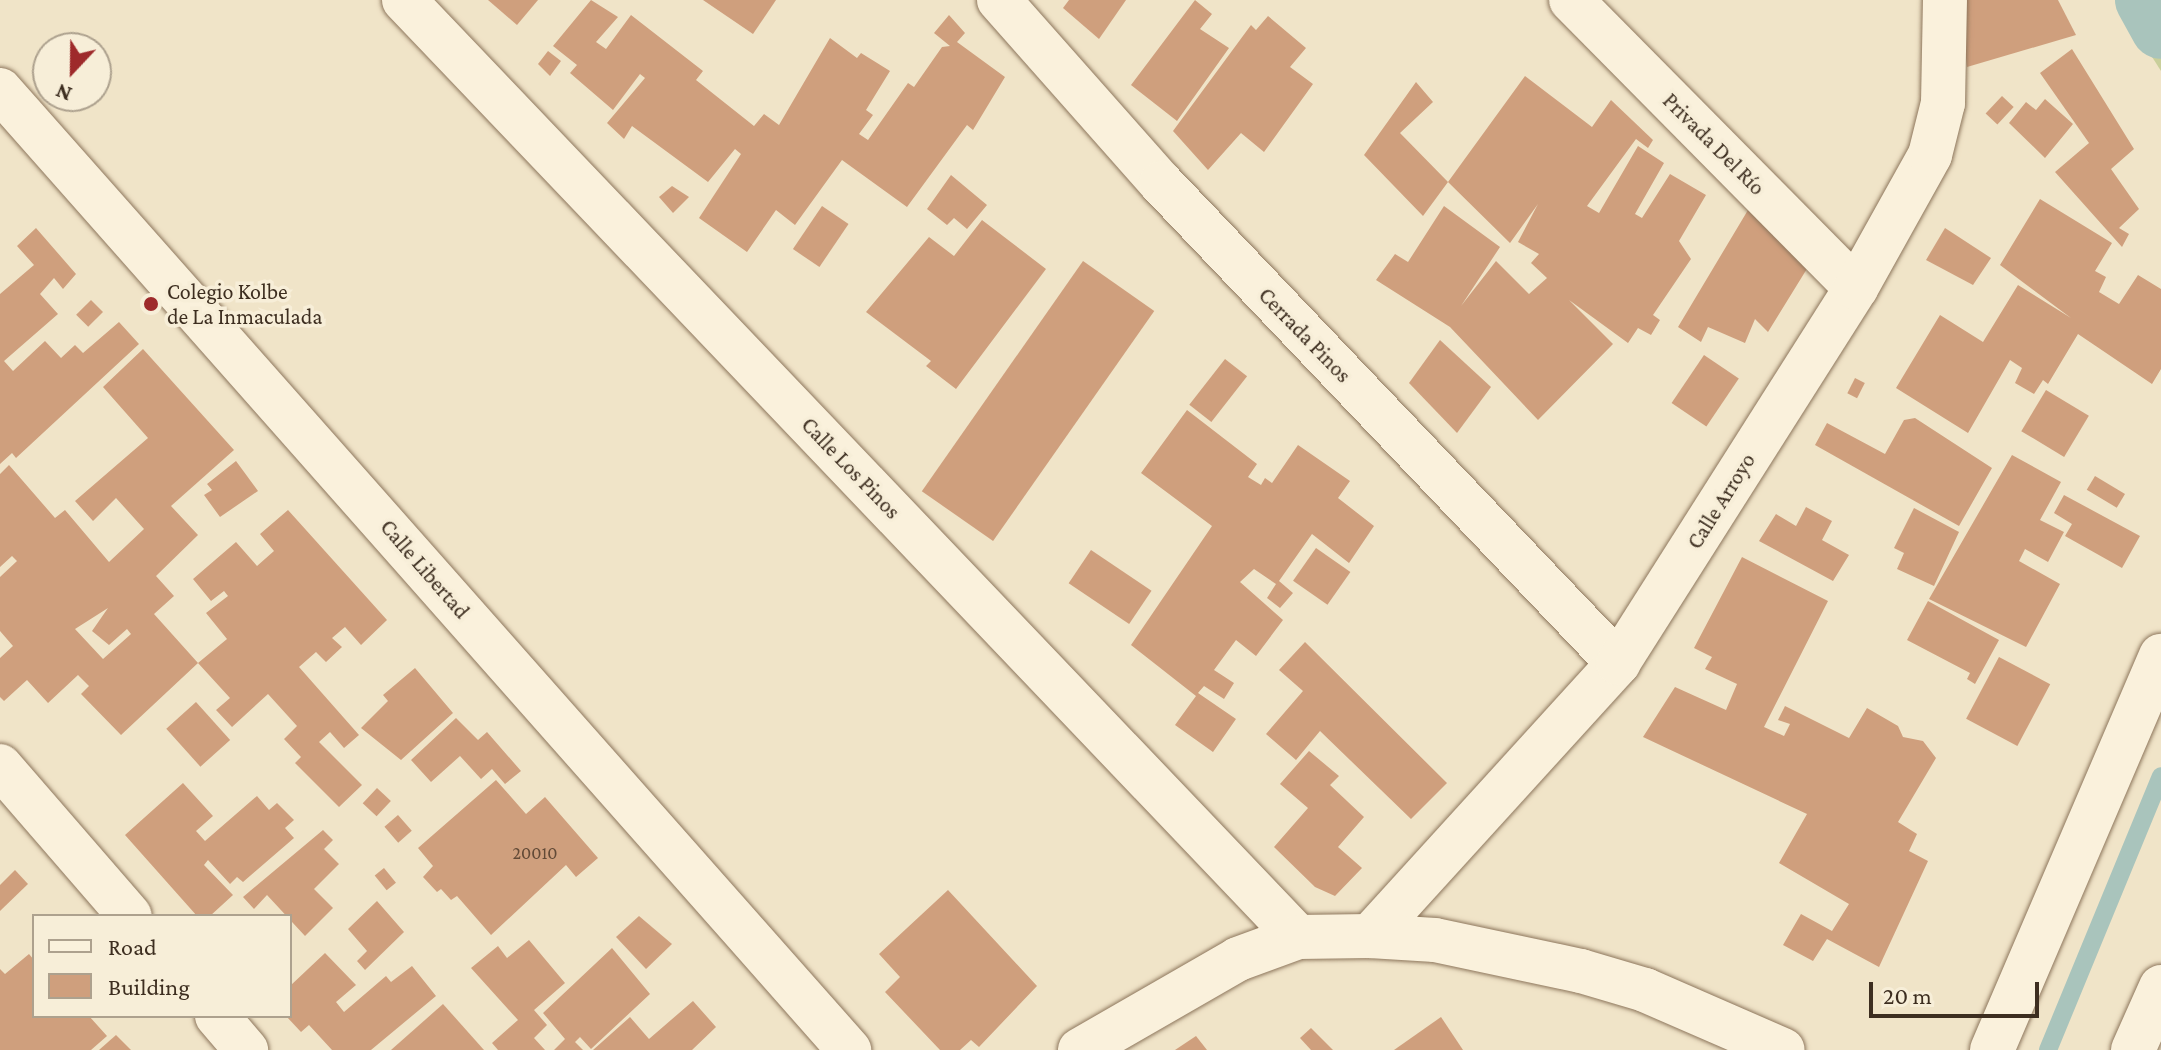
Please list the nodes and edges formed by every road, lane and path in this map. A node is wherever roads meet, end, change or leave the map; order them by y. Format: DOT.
graph roads {
  1 [pos="404,0"];
  2 [pos="999,0"];
  3 [pos="1571,0"];
  4 [pos="1945,0"];
  5 [pos="0,90"];
  6 [pos="1856,288"];
  7 [pos="2161,656"];
  8 [pos="1618,663"];
  9 [pos="0,766"];
  10 [pos="128,914"];
  11 [pos="1370,936"];
  12 [pos="1298,937"];
  13 [pos="2161,987"];
  14 [pos="219,1018"];
  15 [pos="246,1050"];
  16 [pos="849,1050"];
  17 [pos="1080,1050"];
  18 [pos="1783,1050"];
  19 [pos="1992,1050"];
  20 [pos="2133,1050"];
  1 -- 12 [label="street, Calle Los Pinos"];
  2 -- 8 [label="street, Cerrada Pinos"];
  3 -- 6 [label="street, Privada Del Río"];
  4 -- 6 [label="street, Calle Arroyo"];
  5 -- 16 [label="street, Calle Libertad"];
  6 -- 8 [label="street, Calle Arroyo"];
  7 -- 19 [label="street"];
  8 -- 11 [label="street, Calle Arroyo"];
  9 -- 10 [label="street"];
  11 -- 12 [label="street"];
  11 -- 18 [label="street"];
  12 -- 17 [label="street"];
  13 -- 20 [label="street"];
  14 -- 15 [label="street"];
}
